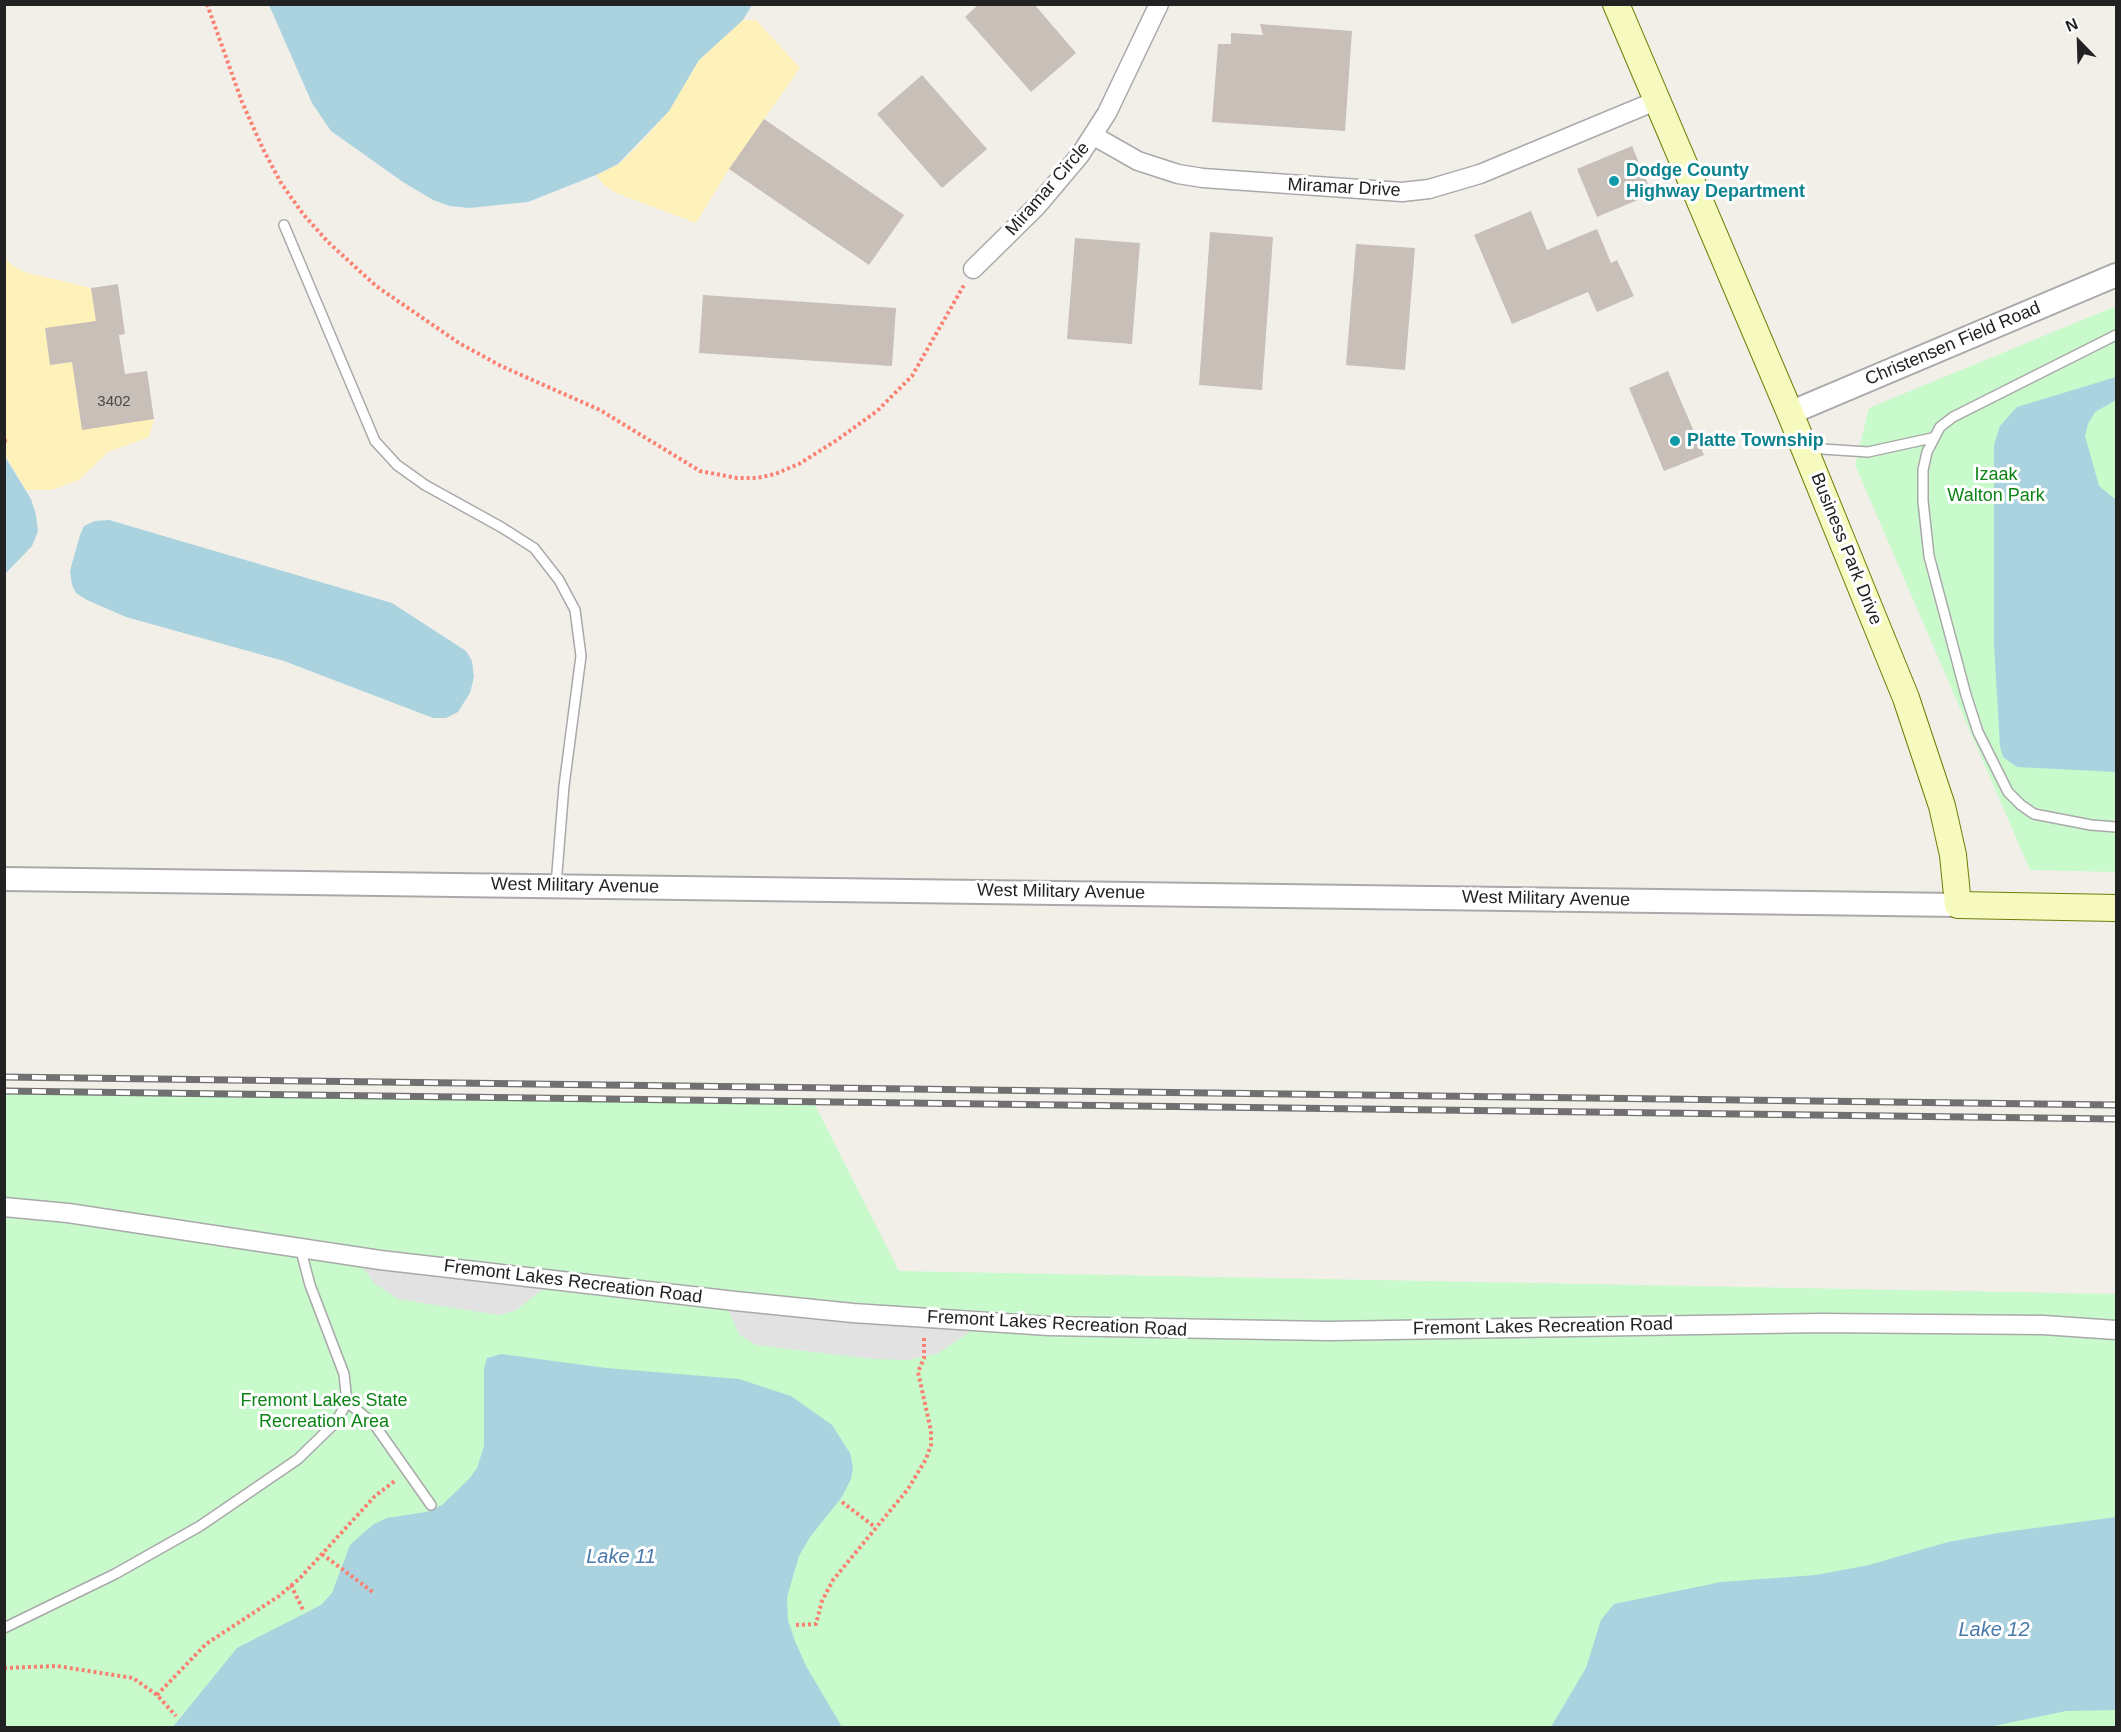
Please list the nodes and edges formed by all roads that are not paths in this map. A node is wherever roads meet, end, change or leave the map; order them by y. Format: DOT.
graph roads {
  1 [pos="1159,4"];
  2 [pos="1616,4"];
  3 [pos="1658,100"];
  4 [pos="1094,136"];
  5 [pos="284,225"];
  6 [pos="973,269"];
  7 [pos="2116,275"];
  8 [pos="2116,335"];
  9 [pos="1790,413"];
  10 [pos="1932,438"];
  11 [pos="1804,448"];
  12 [pos="2116,827"];
  13 [pos="4,879"];
  14 [pos="556,885"];
  15 [pos="1958,905"];
  16 [pos="2116,909"];
  17 [pos="4,1207"];
  18 [pos="300,1247"];
  19 [pos="2116,1330"];
  20 [pos="347,1402"];
  21 [pos="431,1505"];
  22 [pos="4,1628"];
  1 -- 4 [label="street, Miramar Circle"];
  2 -- 3 [label="main road, Business Park Drive"];
  3 -- 4 [label="street, Miramar Drive"];
  3 -- 9 [label="main road, Business Park Drive"];
  4 -- 6 [label="street, Miramar Circle"];
  5 -- 14 [label="lane"];
  7 -- 9 [label="street, Christensen Field Road"];
  8 -- 10 [label="lane"];
  9 -- 11 [label="main road, Business Park Drive"];
  10 -- 11 [label="lane"];
  10 -- 12 [label="lane"];
  11 -- 15 [label="main road, Business Park Drive"];
  13 -- 14 [label="street, West Military Avenue"];
  14 -- 15 [label="street, West Military Avenue"];
  15 -- 16 [label="main road, West Military Avenue"];
  17 -- 18 [label="street, Fremont Lakes Recreation Road"];
  18 -- 19 [label="street, Fremont Lakes Recreation Road"];
  18 -- 20 [label="lane"];
  20 -- 21 [label="lane"];
  20 -- 22 [label="lane"];
}
